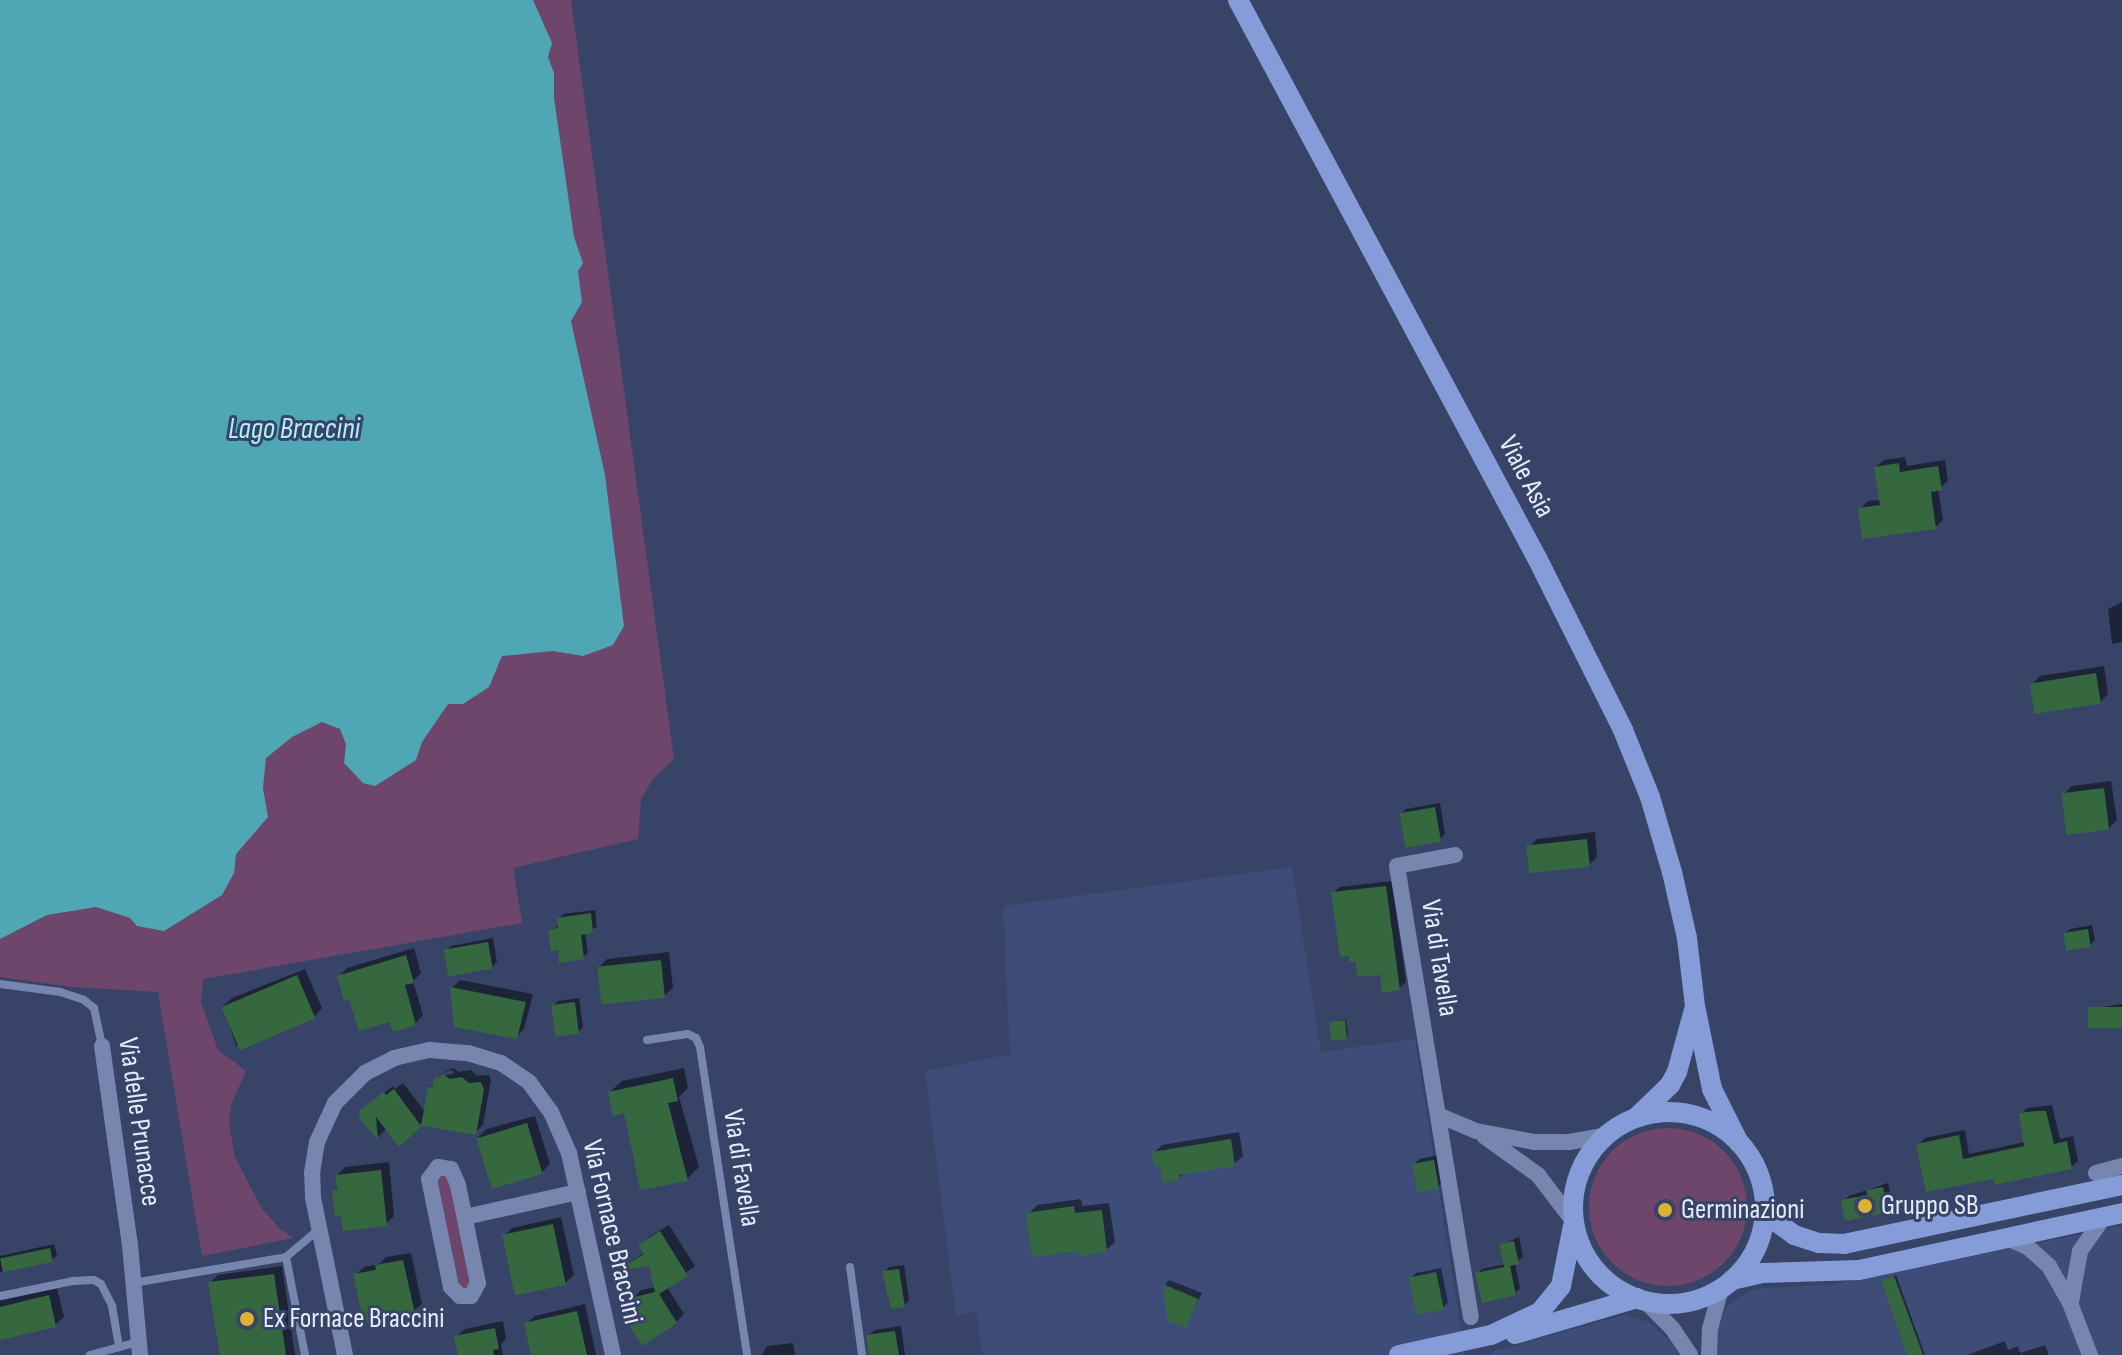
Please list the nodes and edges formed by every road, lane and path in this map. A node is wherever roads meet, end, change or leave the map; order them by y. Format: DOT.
graph roads {
  1 [pos="1238,0"];
  2 [pos="1455,855"];
  3 [pos="0,984"];
  4 [pos="1695,1006"];
  5 [pos="647,1040"];
  6 [pos="102,1046"];
  7 [pos="1438,1115"];
  8 [pos="1635,1118"];
  9 [pos="1476,1131"];
  10 [pos="1607,1135"];
  11 [pos="1739,1143"];
  12 [pos="2122,1166"];
  13 [pos="2096,1173"];
  14 [pos="2122,1185"];
  15 [pos="578,1192"];
  16 [pos="1764,1213"];
  17 [pos="2113,1215"];
  18 [pos="465,1217"];
  19 [pos="1574,1222"];
  20 [pos="319,1229"];
  21 [pos="2007,1238"];
  22 [pos="286,1257"];
  23 [pos="850,1267"];
  24 [pos="133,1283"];
  25 [pos="1725,1285"];
  26 [pos="0,1296"];
  27 [pos="1641,1299"];
  28 [pos="2070,1303"];
  29 [pos="1471,1317"];
  30 [pos="1491,1335"];
  31 [pos="119,1347"];
  32 [pos="139,1349"];
  33 [pos="90,1355"];
  34 [pos="305,1355"];
  35 [pos="345,1355"];
  36 [pos="613,1355"];
  37 [pos="747,1355"];
  38 [pos="862,1355"];
  39 [pos="1399,1355"];
  40 [pos="1690,1355"];
  41 [pos="1709,1355"];
  42 [pos="2090,1355"];
  1 -- 4 [label="main road, Viale Asia"];
  2 -- 7 [label="street, Via di Tavella"];
  3 -- 6 [label="lane, Via delle Prunacce"];
  4 -- 8 [label="main road"];
  4 -- 11 [label="main road, Viale Asia"];
  5 -- 37 [label="lane, Via di Favella"];
  6 -- 24 [label="street, Via delle Prunacce"];
  7 -- 9 [label="street"];
  7 -- 29 [label="street, Via di Tavella"];
  8 -- 10 [label="main road"];
  8 -- 11 [label="main road"];
  9 -- 10 [label="street"];
  9 -- 19 [label="street"];
  10 -- 19 [label="main road"];
  11 -- 16 [label="main road"];
  12 -- 13 [label="street"];
  14 -- 16 [label="main road"];
  15 -- 18 [label="street"];
  15 -- 20 [label="street, Via Fornace Braccini"];
  15 -- 36 [label="street, Via Fornace Braccini"];
  16 -- 25 [label="main road"];
  17 -- 21 [label="main road"];
  17 -- 28 [label="street"];
  18 -- 18 [label="street"];
  19 -- 27 [label="main road"];
  19 -- 30 [label="main road"];
  20 -- 22 [label="lane"];
  20 -- 35 [label="street, Via Fornace Braccini"];
  21 -- 25 [label="main road"];
  21 -- 28 [label="street"];
  22 -- 24 [label="lane"];
  22 -- 34 [label="lane"];
  23 -- 38 [label="lane"];
  24 -- 32 [label="street, Via delle Prunacce"];
  25 -- 27 [label="main road"];
  25 -- 41 [label="street"];
  26 -- 31 [label="lane"];
  27 -- 30 [label="main road"];
  27 -- 40 [label="street"];
  28 -- 42 [label="street"];
  30 -- 39 [label="main road"];
  31 -- 32 [label="lane"];
  31 -- 33 [label="lane"];
}
